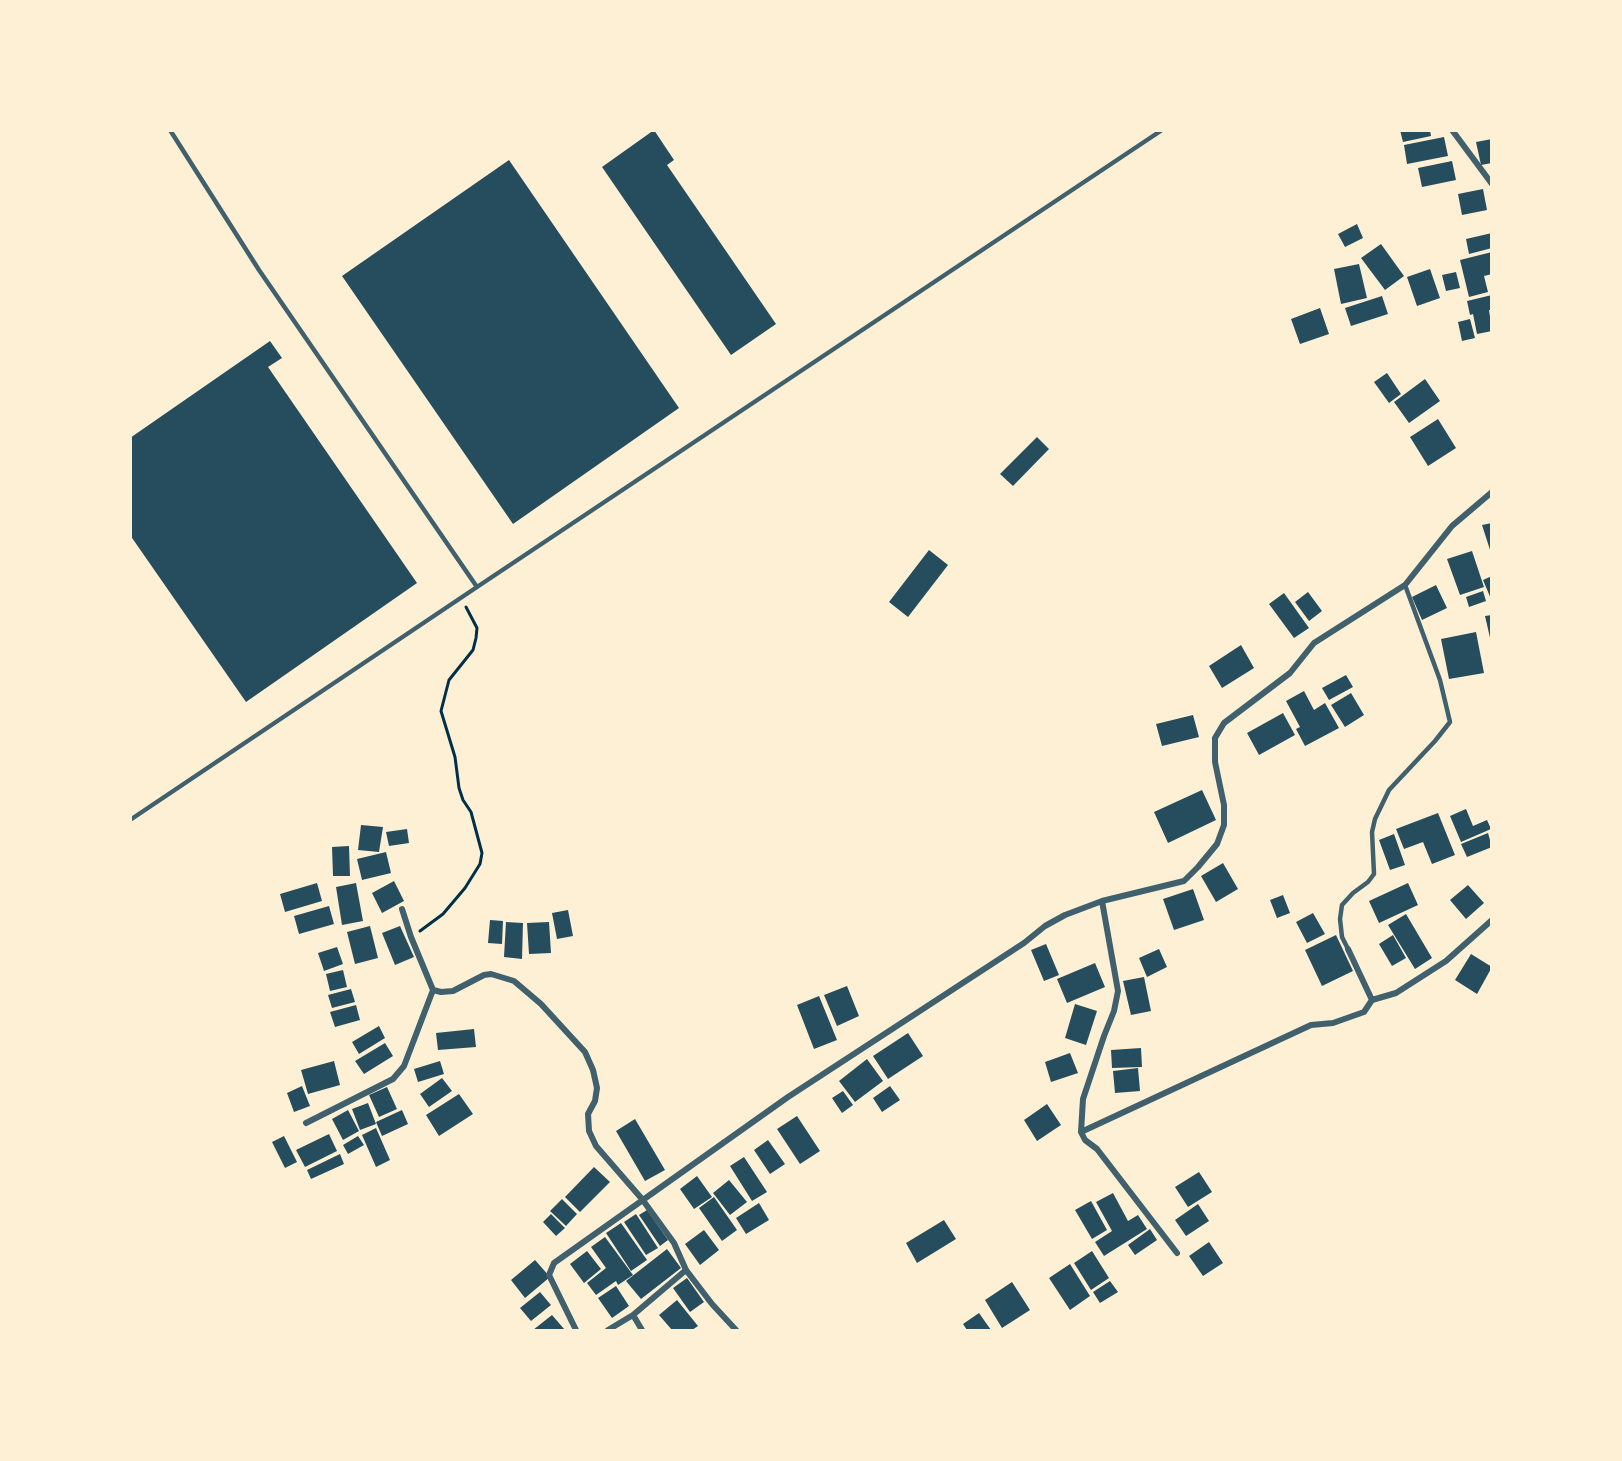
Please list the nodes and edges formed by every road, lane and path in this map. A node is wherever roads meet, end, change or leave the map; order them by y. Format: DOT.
graph roads {
  1 [pos="170,130"];
  2 [pos="1162,130"];
  3 [pos="1452,130"];
  4 [pos="1491,184"];
  5 [pos="1491,492"];
  6 [pos="1405,585"];
  7 [pos="477,586"];
  8 [pos="461,597"];
  9 [pos="130,820"];
  10 [pos="1102,901"];
  11 [pos="402,909"];
  12 [pos="1491,920"];
  13 [pos="411,937"];
  14 [pos="1348,950"];
  15 [pos="433,990"];
  16 [pos="1372,1000"];
  17 [pos="306,1124"];
  18 [pos="1081,1132"];
  19 [pos="642,1199"];
  20 [pos="1177,1253"];
  21 [pos="686,1270"];
  22 [pos="633,1315"];
  23 [pos="576,1330"];
  24 [pos="608,1330"];
  25 [pos="642,1330"];
  26 [pos="736,1330"];
  1 -- 7 [label="lane"];
  2 -- 7 [label="lane"];
  3 -- 4 [label="street"];
  5 -- 6 [label="street"];
  6 -- 10 [label="street"];
  6 -- 14 [label="lane"];
  7 -- 8 [label="lane"];
  8 -- 9 [label="lane"];
  8 -- 13 [label="path"];
  10 -- 18 [label="street"];
  10 -- 19 [label="street"];
  11 -- 13 [label="street"];
  12 -- 16 [label="street"];
  13 -- 15 [label="street"];
  14 -- 16 [label="street"];
  15 -- 17 [label="street"];
  15 -- 19 [label="street"];
  16 -- 18 [label="street"];
  18 -- 20 [label="street"];
  19 -- 21 [label="street"];
  19 -- 23 [label="street"];
  21 -- 22 [label="street"];
  21 -- 26 [label="street"];
  22 -- 24 [label="street"];
  22 -- 25 [label="street"];
}
